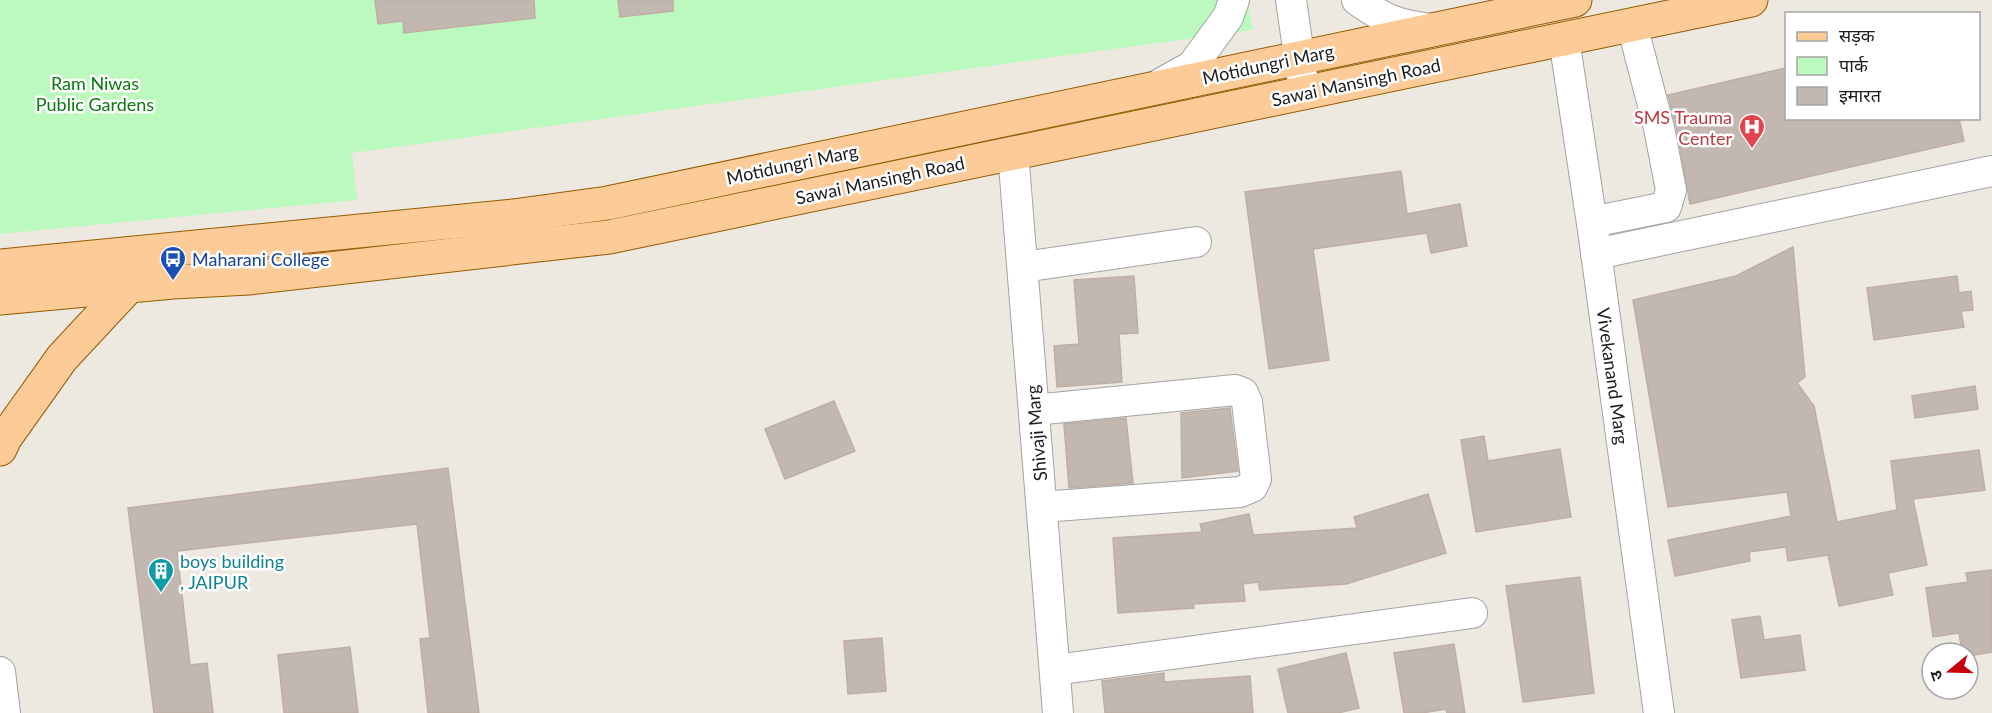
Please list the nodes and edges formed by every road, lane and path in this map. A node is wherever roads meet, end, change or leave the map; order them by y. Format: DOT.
graph roads {
  1 [pos="1234,0"];
  2 [pos="1291,0"];
  3 [pos="1357,0"];
  4 [pos="1575,0"];
  5 [pos="1751,0"];
  6 [pos="1632,25"];
  7 [pos="1434,29"];
  8 [pos="1564,39"];
  9 [pos="1298,57"];
  10 [pos="1152,89"];
  11 [pos="1304,93"];
  12 [pos="1013,152"];
  13 [pos="1992,171"];
  14 [pos="1592,222"];
  15 [pos="1196,242"];
  16 [pos="1596,254"];
  17 [pos="0,266"];
  18 [pos="1023,267"];
  19 [pos="129,286"];
  20 [pos="0,298"];
  21 [pos="1034,410"];
  22 [pos="0,449"];
  23 [pos="1042,507"];
  24 [pos="1472,613"];
  25 [pos="1055,670"];
  26 [pos="0,672"];
  27 [pos="5,713"];
  28 [pos="1058,713"];
  29 [pos="1659,713"];
  1 -- 10 [label="street"];
  2 -- 9 [label="street"];
  3 -- 7 [label="street"];
  4 -- 7 [label="main road, Motidungri Marg"];
  5 -- 6 [label="main road, Sawai Mansingh Road"];
  6 -- 8 [label="main road, Sawai Mansingh Road"];
  6 -- 14 [label="street"];
  7 -- 9 [label="main road, Motidungri Marg"];
  8 -- 11 [label="main road, Sawai Mansingh Road"];
  8 -- 14 [label="street, Vivekanand Marg"];
  9 -- 10 [label="main road, Motidungri Marg"];
  9 -- 11 [label="street"];
  10 -- 17 [label="main road, Motidungri Marg"];
  11 -- 12 [label="main road, Sawai Mansingh Road"];
  12 -- 18 [label="street, Shivaji Marg"];
  12 -- 19 [label="main road, Sawai Mansingh Road"];
  13 -- 16 [label="street"];
  14 -- 16 [label="street, Vivekanand Marg"];
  15 -- 18 [label="street"];
  16 -- 29 [label="street, Vivekanand Marg"];
  18 -- 21 [label="street, Shivaji Marg"];
  19 -- 20 [label="main road, Sawai Mansingh Road"];
  19 -- 22 [label="main road"];
  21 -- 23 [label="street, Shivaji Marg"];
  21 -- 23 [label="street"];
  23 -- 25 [label="street, Shivaji Marg"];
  24 -- 25 [label="street"];
  25 -- 28 [label="street, Shivaji Marg"];
  26 -- 27 [label="street"];
}
